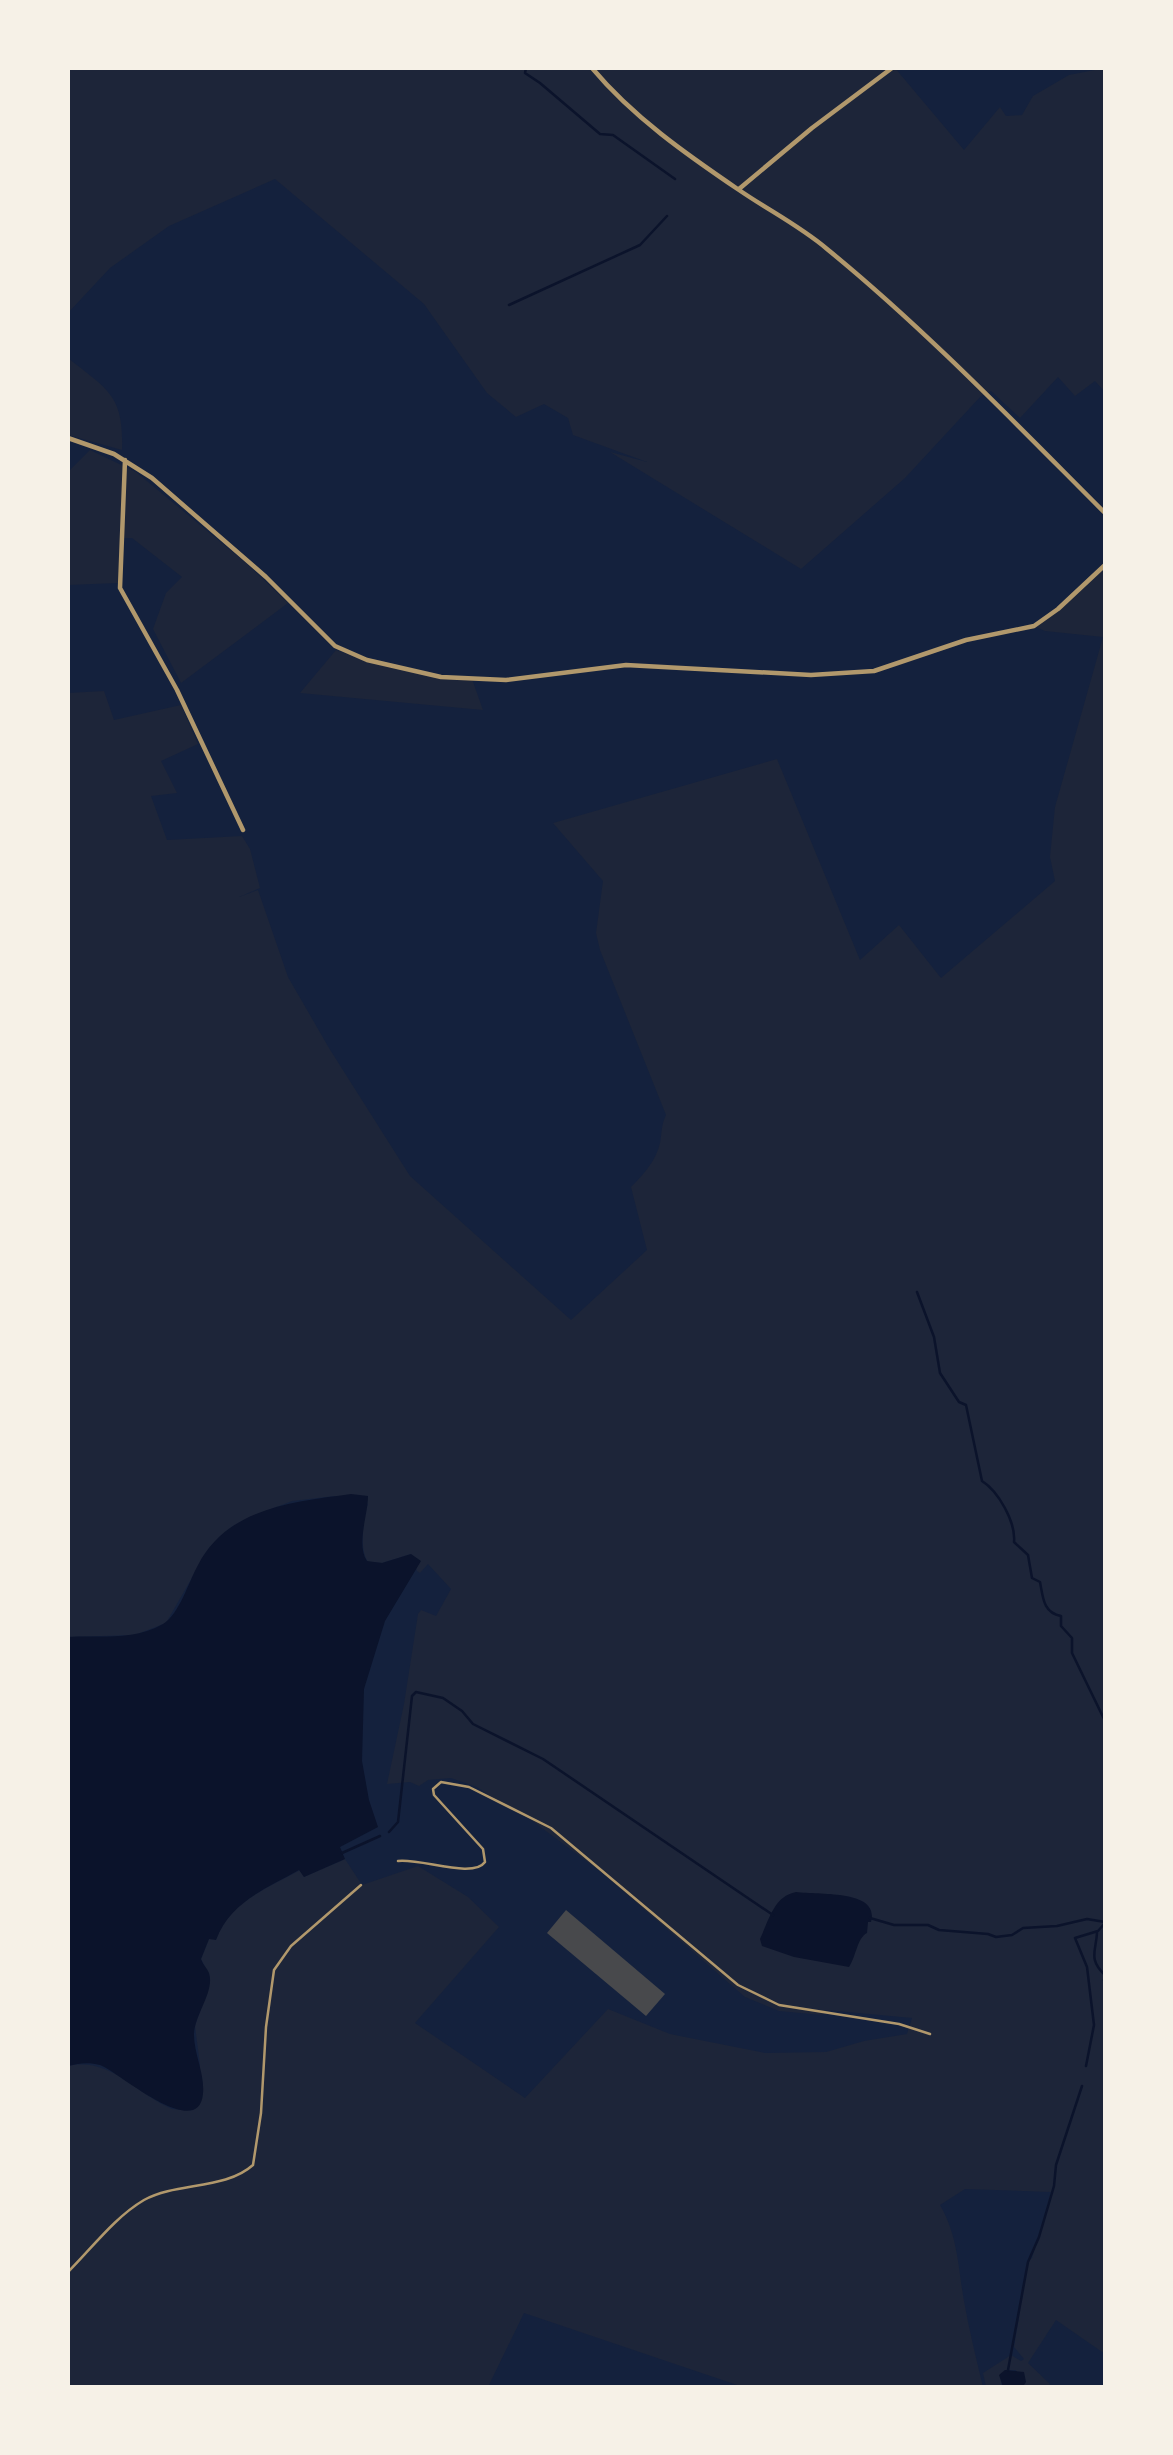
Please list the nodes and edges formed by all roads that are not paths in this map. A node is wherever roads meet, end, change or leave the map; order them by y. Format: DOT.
graph roads {
  1 [pos="592,68"];
  2 [pos="892,68"];
  3 [pos="738,190"];
  4 [pos="68,438"];
  5 [pos="125,460"];
  6 [pos="1105,513"];
  7 [pos="1105,565"];
  8 [pos="243,830"];
  9 [pos="398,1861"];
  10 [pos="361,1885"];
  11 [pos="930,2034"];
  12 [pos="68,2272"];
  1 -- 3 [label="street"];
  2 -- 3 [label="street"];
  3 -- 6 [label="street"];
  4 -- 5 [label="street"];
  5 -- 7 [label="street"];
  5 -- 8 [label="street"];
  9 -- 11 [label="lane"];
  10 -- 12 [label="lane"];
}
